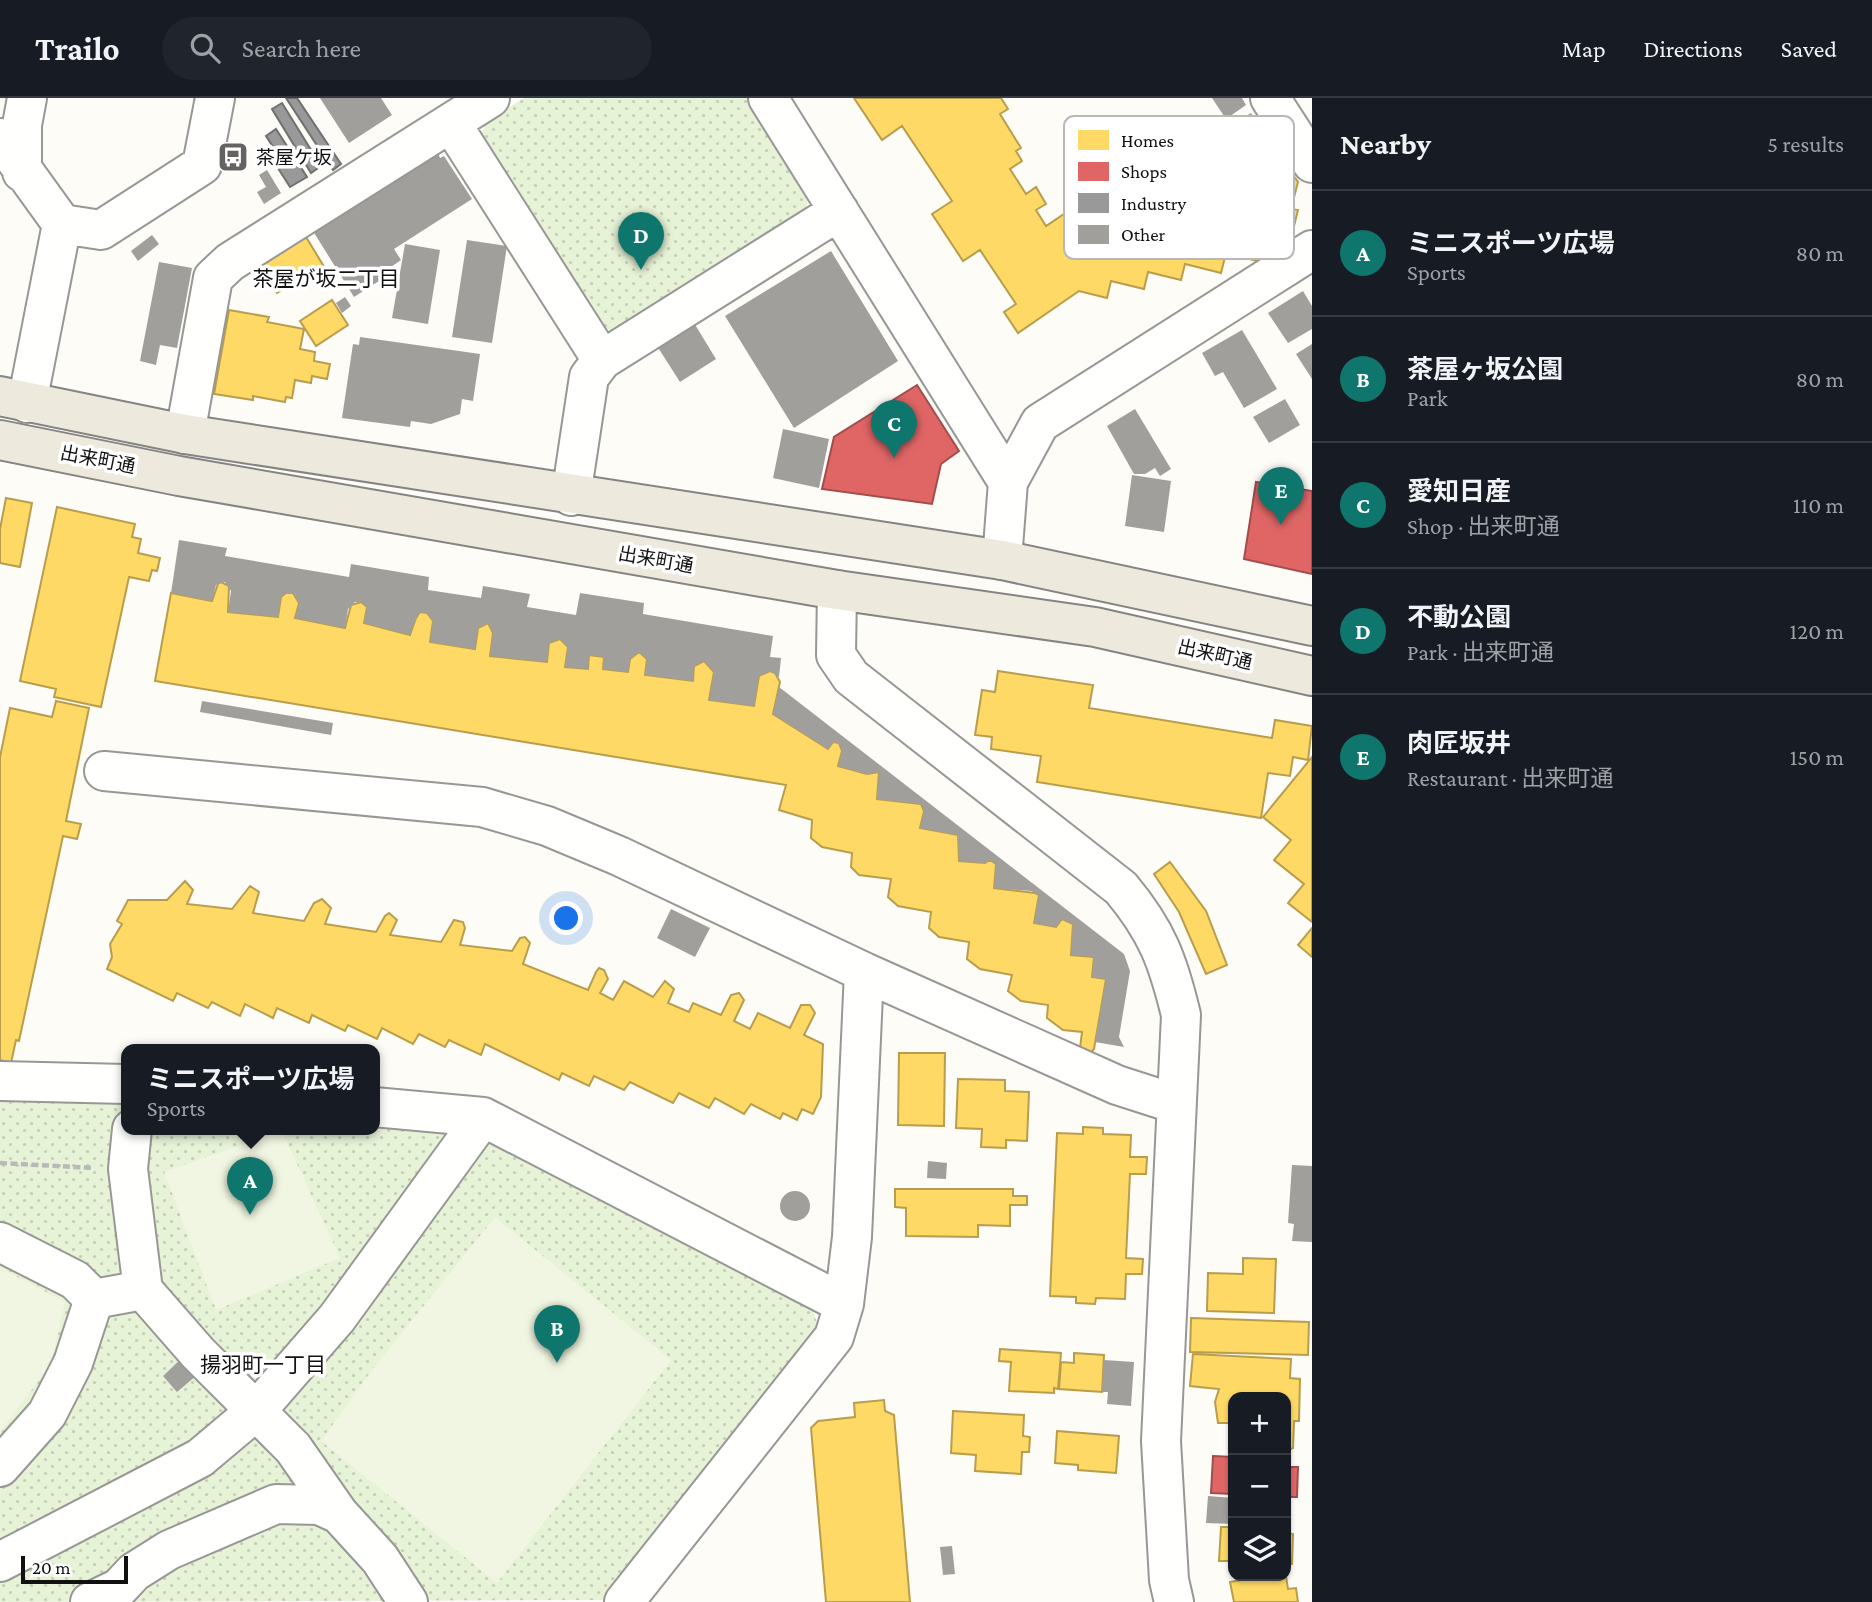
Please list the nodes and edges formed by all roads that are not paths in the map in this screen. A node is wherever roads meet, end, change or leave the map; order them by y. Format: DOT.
graph roads {
  1 [pos="27,98"];
  2 [pos="215,98"];
  3 [pos="490,98"];
  4 [pos="768,98"];
  5 [pos="1270,98"];
  6 [pos="1282,116"];
  7 [pos="451,123"];
  8 [pos="1294,135"];
  9 [pos="0,138"];
  10 [pos="1312,163"];
  11 [pos="22,172"];
  12 [pos="839,211"];
  13 [pos="62,224"];
  14 [pos="1312,250"];
  15 [pos="602,360"];
  16 [pos="13,399"];
  17 [pos="185,434"];
  18 [pos="0,440"];
  19 [pos="1008,482"];
  20 [pos="571,496"];
  21 [pos="1002,560"];
  22 [pos="837,590"];
  23 [pos="1312,626"];
  24 [pos="1312,676"];
  25 [pos="104,771"];
  26 [pos="864,972"];
  27 [pos="0,1082"];
  28 [pos="121,1084"];
  29 [pos="1176,1104"];
  30 [pos="380,1108"];
  31 [pos="483,1117"];
  32 [pos="131,1135"];
  33 [pos="0,1242"];
  34 [pos="143,1290"];
  35 [pos="94,1299"];
  36 [pos="844,1304"];
  37 [pos="257,1410"];
  38 [pos="0,1466"];
  39 [pos="339,1514"];
  40 [pos="0,1562"];
  41 [pos="111,1597"];
  42 [pos="408,1602"];
  43 [pos="624,1602"];
  44 [pos="1174,1602"];
  1 -- 11 [label="street"];
  2 -- 13 [label="street"];
  3 -- 7 [label="street"];
  4 -- 12 [label="street"];
  5 -- 6 [label="street"];
  7 -- 15 [label="street"];
  7 -- 17 [label="street"];
  8 -- 10 [label="street"];
  9 -- 11 [label="street"];
  11 -- 13 [label="street"];
  12 -- 15 [label="street"];
  12 -- 19 [label="street"];
  13 -- 16 [label="street"];
  14 -- 19 [label="street"];
  15 -- 20 [label="street"];
  16 -- 17 [label="main road"];
  17 -- 20 [label="main road"];
  18 -- 22 [label="main road, 出来町通"];
  19 -- 21 [label="street"];
  20 -- 21 [label="main road"];
  21 -- 23 [label="main road"];
  22 -- 24 [label="main road, 出来町通"];
  22 -- 29 [label="street"];
  25 -- 26 [label="street"];
  26 -- 29 [label="street"];
  26 -- 36 [label="street"];
  27 -- 28 [label="street"];
  29 -- 44 [label="street"];
  30 -- 31 [label="street"];
  31 -- 36 [label="street"];
  31 -- 37 [label="street"];
  32 -- 34 [label="street"];
  33 -- 35 [label="street"];
  34 -- 35 [label="street"];
  34 -- 37 [label="street"];
  35 -- 38 [label="street"];
  36 -- 43 [label="street"];
  37 -- 39 [label="street"];
  37 -- 40 [label="street"];
  39 -- 41 [label="street"];
  39 -- 42 [label="street"];
}
